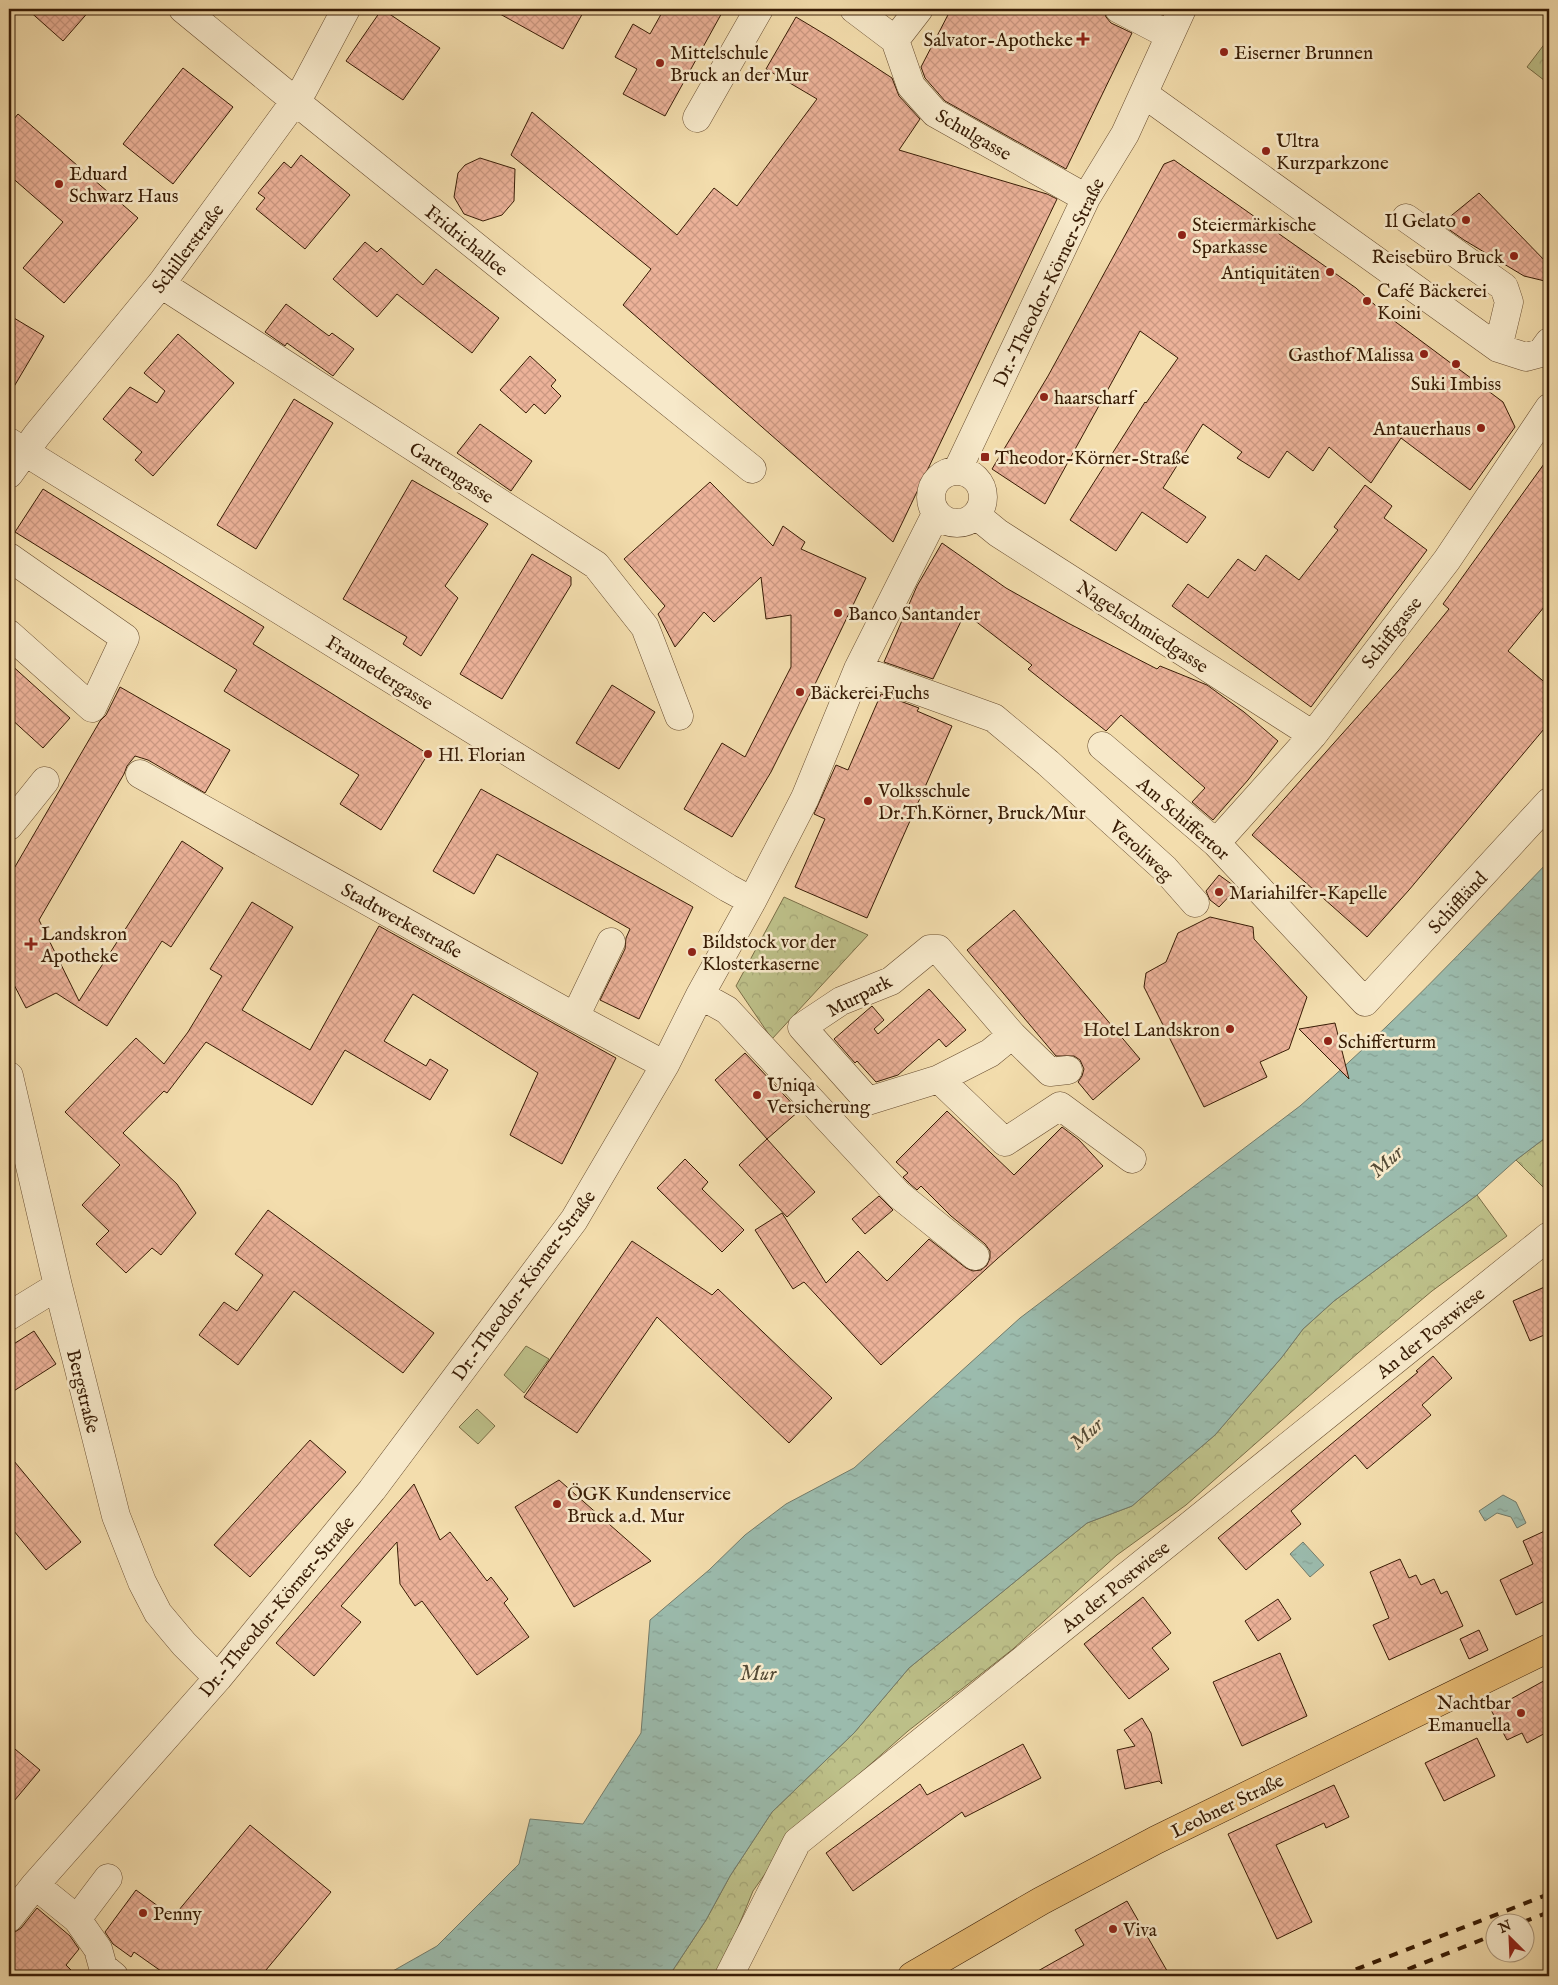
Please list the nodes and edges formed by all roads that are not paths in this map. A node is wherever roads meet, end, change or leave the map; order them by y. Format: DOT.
graph roads {
  1 [pos="183,9"];
  2 [pos="346,9"];
  3 [pos="759,9"];
  4 [pos="854,9"];
  5 [pos="919,9"];
  6 [pos="1119,9"];
  7 [pos="1182,9"];
  8 [pos="1169,35"];
  9 [pos="895,40"];
  10 [pos="1144,94"];
  11 [pos="295,101"];
  12 [pos="697,118"];
  13 [pos="1086,198"];
  14 [pos="1406,218"];
  15 [pos="161,284"];
  16 [pos="1498,348"];
  17 [pos="1547,355"];
  18 [pos="1549,408"];
  19 [pos="16,447"];
  20 [pos="752,469"];
  21 [pos="957,471"];
  22 [pos="9,474"];
  23 [pos="936,514"];
  24 [pos="976,515"];
  25 [pos="9,557"];
  26 [pos="9,634"];
  27 [pos="858,669"];
  28 [pos="679,716"];
  29 [pos="1312,735"];
  30 [pos="1102,746"];
  31 [pos="140,774"];
  32 [pos="45,781"];
  33 [pos="1549,802"];
  34 [pos="9,826"];
  35 [pos="1216,843"];
  36 [pos="752,901"];
  37 [pos="1195,902"];
  38 [pos="611,942"];
  39 [pos="700,995"];
  40 [pos="1365,1002"];
  41 [pos="575,1017"];
  42 [pos="802,1027"];
  43 [pos="1012,1035"];
  44 [pos="770,1057"];
  45 [pos="665,1065"];
  46 [pos="1068,1070"];
  47 [pos="9,1076"];
  48 [pos="939,1079"];
  49 [pos="1132,1159"];
  50 [pos="1549,1236"];
  51 [pos="975,1256"];
  52 [pos="58,1286"];
  53 [pos="9,1316"];
  54 [pos="1549,1648"];
  55 [pos="218,1678"];
  56 [pos="108,1878"];
  57 [pos="36,1885"];
  58 [pos="9,1918"];
  59 [pos="77,1919"];
  60 [pos="114,1976"];
  61 [pos="729,1976"];
  62 [pos="912,1976"];
  1 -- 11 [label="street, Fridrichallee"];
  2 -- 11 [label="street, Schillerstraße"];
  3 -- 12 [label="street"];
  4 -- 9 [label="street"];
  5 -- 9 [label="street"];
  6 -- 8 [label="street"];
  7 -- 8 [label="street, Dr.-Theodor-Körner-Straße"];
  8 -- 10 [label="street, Dr.-Theodor-Körner-Straße"];
  9 -- 13 [label="street, Schulgasse"];
  10 -- 13 [label="street, Dr.-Theodor-Körner-Straße"];
  10 -- 16 [label="street"];
  11 -- 15 [label="street, Schillerstraße"];
  11 -- 20 [label="street, Fridrichallee"];
  13 -- 21 [label="street, Dr.-Theodor-Körner-Straße"];
  14 -- 16 [label="street"];
  15 -- 19 [label="street, Schillerstraße"];
  15 -- 28 [label="street, Gartengasse"];
  16 -- 17 [label="street"];
  18 -- 29 [label="street, Schiffgasse"];
  19 -- 22 [label="street, Schillerstraße"];
  19 -- 36 [label="street, Fraunedergasse"];
  21 -- 23 [label="street"];
  21 -- 24 [label="street"];
  23 -- 24 [label="street"];
  23 -- 27 [label="street, Dr.-Theodor-Körner-Straße"];
  24 -- 29 [label="street, Nagelschmiedgasse"];
  25 -- 26 [label="street"];
  27 -- 36 [label="street, Dr.-Theodor-Körner-Straße"];
  27 -- 37 [label="street, Veroliweg"];
  29 -- 35 [label="street, Schiffgasse"];
  30 -- 35 [label="street, Am Schiffertor"];
  31 -- 41 [label="street, Stadtwerkestraße"];
  32 -- 34 [label="street"];
  33 -- 40 [label="street, Schiffländ"];
  35 -- 40 [label="street, Am Schiffertor"];
  36 -- 39 [label="street, Dr.-Theodor-Körner-Straße"];
  38 -- 41 [label="street"];
  39 -- 44 [label="street"];
  39 -- 45 [label="street, Dr.-Theodor-Körner-Straße"];
  41 -- 45 [label="street, Stadtwerkestraße"];
  42 -- 43 [label="street, Murpark"];
  42 -- 44 [label="street"];
  42 -- 48 [label="street, Murpark"];
  43 -- 46 [label="street, Murpark"];
  43 -- 48 [label="street, Murpark"];
  44 -- 51 [label="street"];
  45 -- 55 [label="street, Dr.-Theodor-Körner-Straße"];
  47 -- 52 [label="street, Bergstraße"];
  48 -- 49 [label="street"];
  50 -- 61 [label="street, An der Postwiese"];
  52 -- 53 [label="street"];
  52 -- 55 [label="street, Bergstraße"];
  54 -- 62 [label="main road, Leobner Straße"];
  55 -- 57 [label="street, Dr.-Theodor-Körner-Straße"];
  56 -- 59 [label="street"];
  57 -- 58 [label="street, Dr.-Theodor-Körner-Straße"];
  57 -- 59 [label="street"];
  59 -- 60 [label="street"];
}
